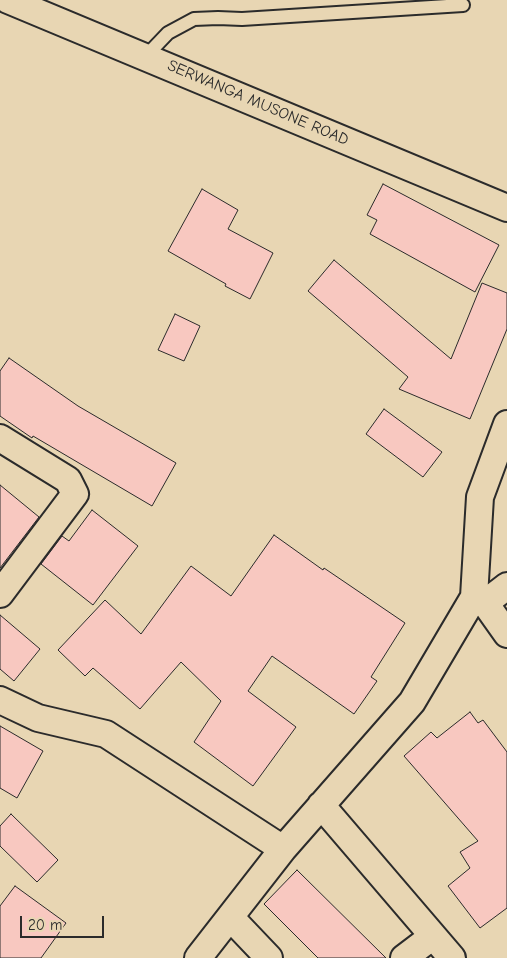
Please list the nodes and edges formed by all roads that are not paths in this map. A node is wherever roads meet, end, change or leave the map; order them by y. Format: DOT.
graph roads {
  1 [pos="8,0"];
  2 [pos="463,5"];
  3 [pos="146,56"];
  4 [pos="507,208"];
  5 [pos="507,424"];
  6 [pos="0,438"];
  7 [pos="507,586"];
  8 [pos="0,594"];
  9 [pos="480,600"];
  10 [pos="507,634"];
  11 [pos="0,700"];
  12 [pos="321,804"];
  13 [pos="283,849"];
  14 [pos="230,917"];
  15 [pos="433,936"];
  16 [pos="198,958"];
  17 [pos="269,958"];
  18 [pos="404,958"];
  19 [pos="452,958"];
  1 -- 3 [label="street, SERWANGA MUSONE ROAD"];
  2 -- 3 [label="lane"];
  3 -- 4 [label="street, SERWANGA MUSONE ROAD"];
  5 -- 9 [label="street"];
  6 -- 8 [label="street"];
  7 -- 9 [label="street"];
  9 -- 10 [label="street"];
  9 -- 12 [label="street"];
  11 -- 13 [label="street"];
  12 -- 13 [label="street"];
  12 -- 15 [label="street"];
  13 -- 14 [label="street"];
  14 -- 16 [label="street"];
  14 -- 17 [label="street"];
  15 -- 18 [label="street"];
  15 -- 19 [label="street"];
}
